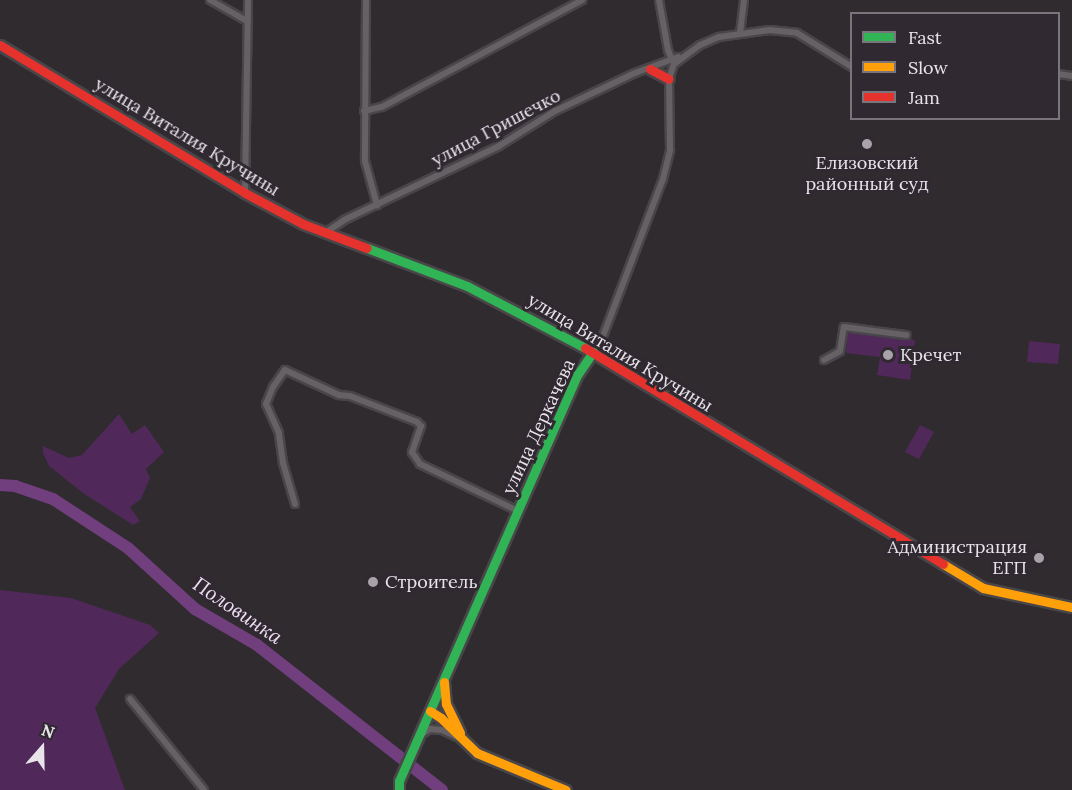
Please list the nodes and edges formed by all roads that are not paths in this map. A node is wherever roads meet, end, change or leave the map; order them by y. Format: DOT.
graph roads {
  1 [pos="210,0"];
  2 [pos="248,0"];
  3 [pos="366,0"];
  4 [pos="582,0"];
  5 [pos="659,0"];
  6 [pos="744,0"];
  7 [pos="247,21"];
  8 [pos="740,33"];
  9 [pos="0,45"];
  10 [pos="683,55"];
  11 [pos="672,60"];
  12 [pos="850,66"];
  13 [pos="650,69"];
  14 [pos="669,79"];
  15 [pos="364,111"];
  16 [pos="245,193"];
  17 [pos="377,205"];
  18 [pos="325,233"];
  19 [pos="906,335"];
  20 [pos="593,352"];
  21 [pos="824,360"];
  22 [pos="295,504"];
  23 [pos="518,513"];
  24 [pos="1069,606"];
  25 [pos="444,681"];
  26 [pos="130,699"];
  27 [pos="430,711"];
  28 [pos="418,737"];
  29 [pos="460,738"];
  30 [pos="204,790"];
  31 [pos="399,790"];
  32 [pos="566,790"];
  1 -- 7 [label="street"];
  2 -- 7 [label="street"];
  3 -- 15 [label="street"];
  4 -- 15 [label="street"];
  5 -- 11 [label="street"];
  6 -- 8 [label="street"];
  7 -- 16 [label="street"];
  8 -- 10 [label="street, улица Гришечко"];
  8 -- 12 [label="street, улица Гришечко"];
  9 -- 16 [label="street, улица Виталия Кручины"];
  10 -- 11 [label="street, улица Гришечко"];
  10 -- 14 [label="street"];
  11 -- 13 [label="street, улица Гришечко"];
  13 -- 14 [label="street"];
  13 -- 17 [label="street, улица Гришечко"];
  14 -- 20 [label="street"];
  15 -- 17 [label="street"];
  16 -- 18 [label="street, улица Виталия Кручины"];
  17 -- 18 [label="street, улица Гришечко"];
  18 -- 20 [label="street, улица Виталия Кручины"];
  19 -- 21 [label="street"];
  20 -- 23 [label="street, улица Деркачева"];
  20 -- 24 [label="street, улица Виталия Кручины"];
  22 -- 23 [label="street"];
  23 -- 25 [label="street, улица Деркачева"];
  25 -- 27 [label="street, улица Деркачева"];
  25 -- 29 [label="street"];
  26 -- 30 [label="street"];
  27 -- 28 [label="street, улица Деркачева"];
  27 -- 29 [label="street"];
  28 -- 29 [label="street"];
  28 -- 31 [label="street, улица Деркачева"];
  29 -- 32 [label="street"];
}
